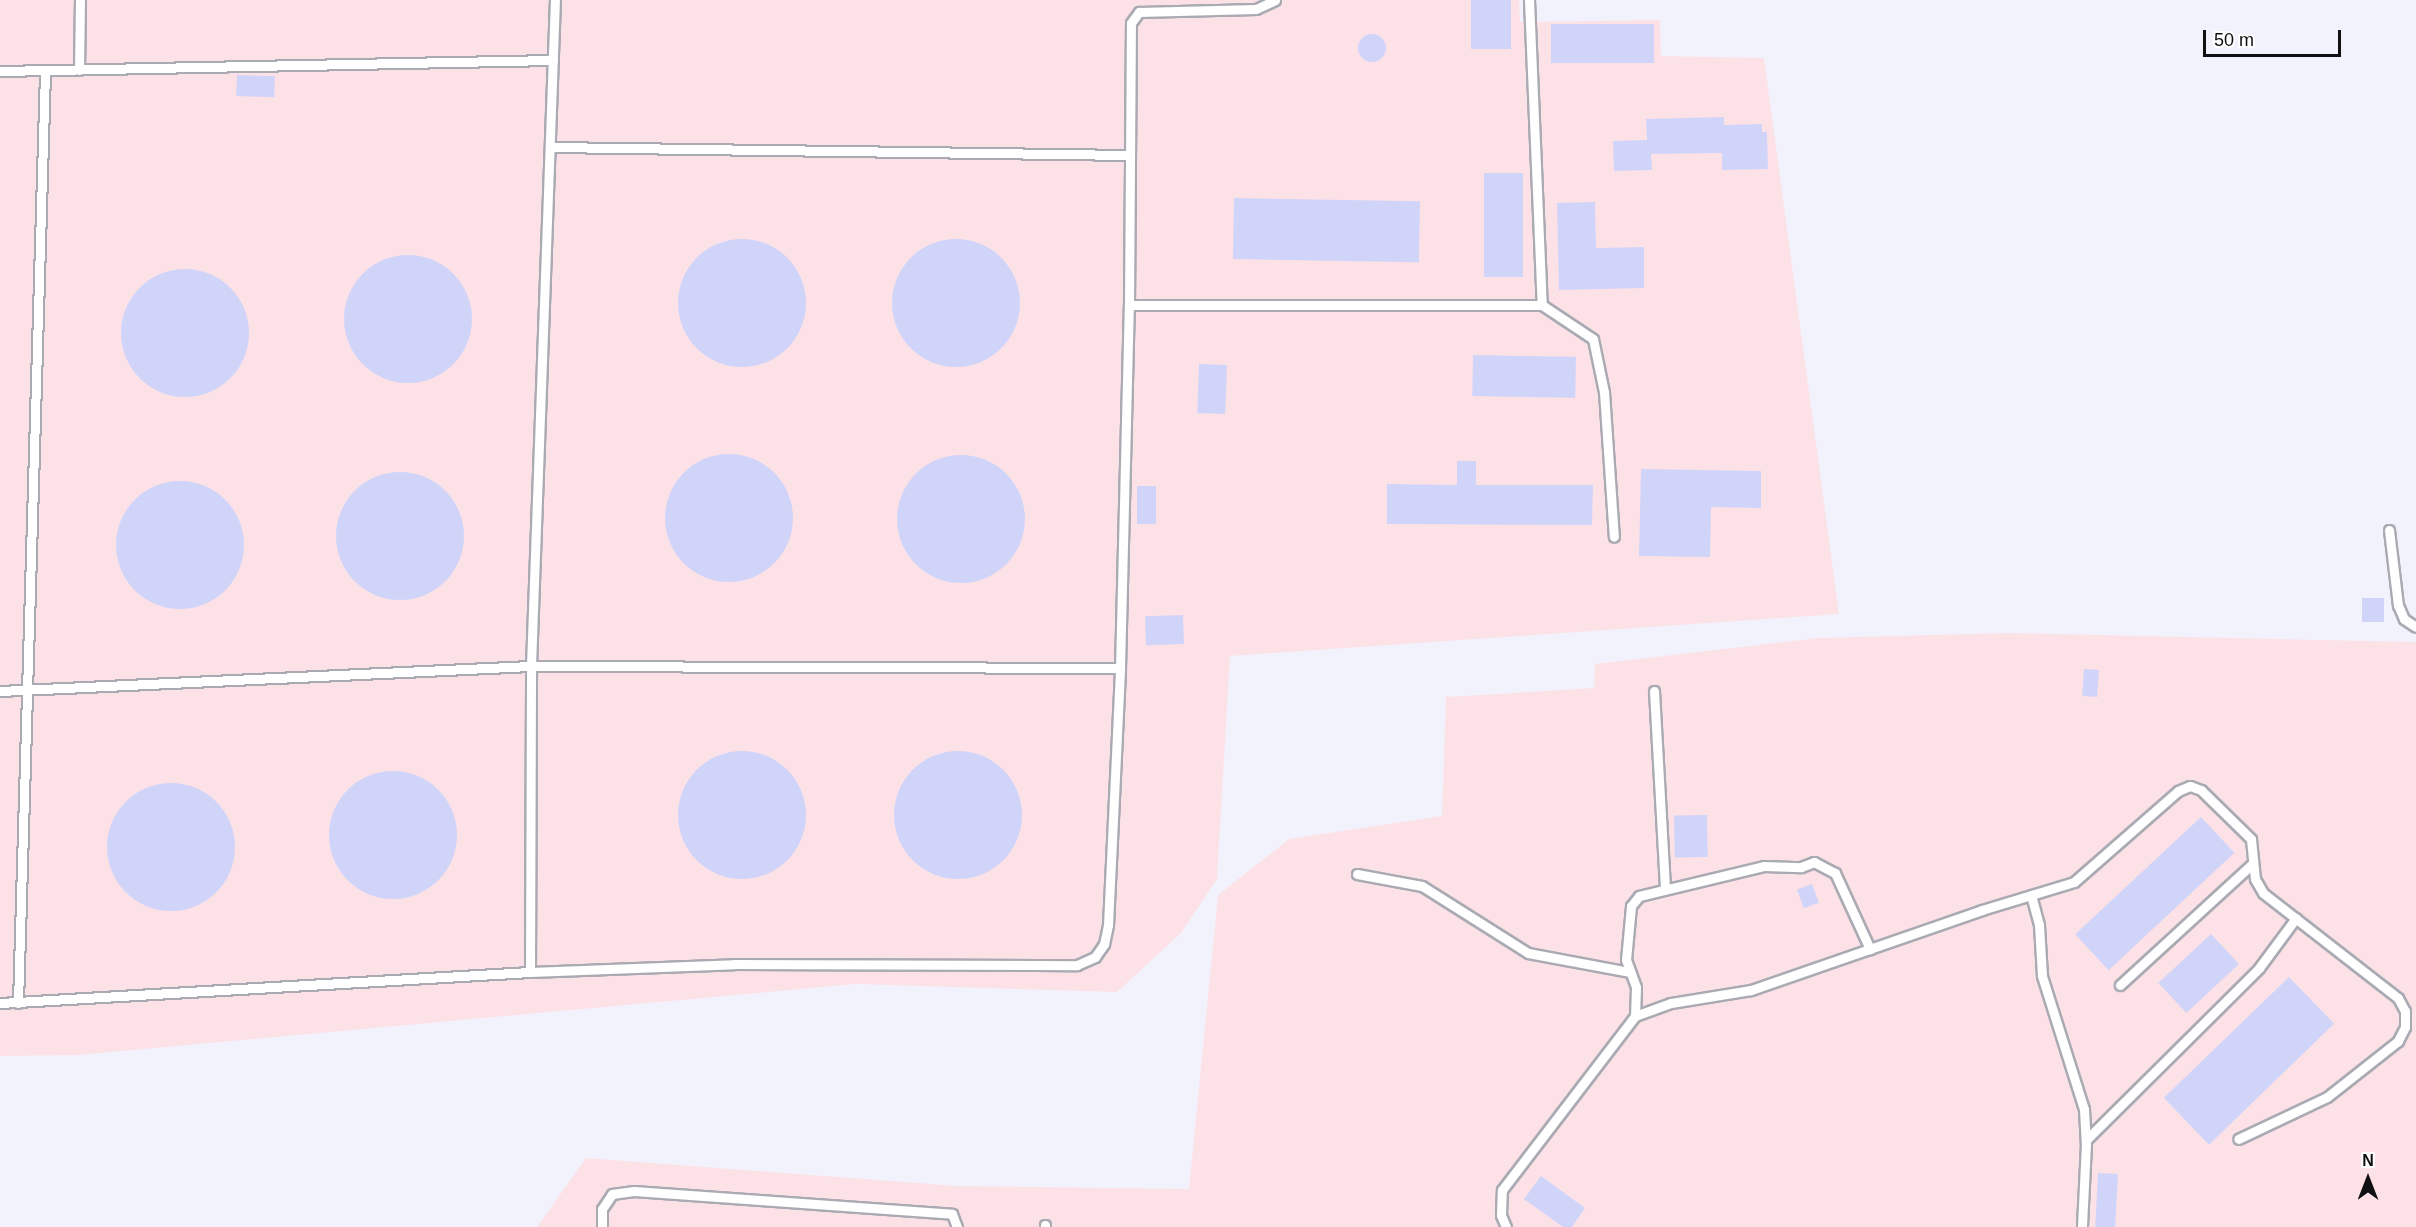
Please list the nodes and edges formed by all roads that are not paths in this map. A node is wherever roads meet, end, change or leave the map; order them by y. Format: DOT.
graph roads {
  1 [pos="80,0"];
  2 [pos="555,0"];
  3 [pos="1275,0"];
  4 [pos="1529,0"];
  5 [pos="553,60"];
  6 [pos="45,70"];
  7 [pos="79,70"];
  8 [pos="0,71"];
  9 [pos="550,147"];
  10 [pos="1127,155"];
  11 [pos="1129,304"];
  12 [pos="1542,304"];
  13 [pos="2389,530"];
  14 [pos="1614,537"];
  15 [pos="2416,627"];
  16 [pos="531,666"];
  17 [pos="1120,668"];
  18 [pos="25,690"];
  19 [pos="0,691"];
  20 [pos="1654,691"];
  21 [pos="2253,863"];
  22 [pos="1357,874"];
  23 [pos="1665,888"];
  24 [pos="2031,896"];
  25 [pos="2296,918"];
  26 [pos="1870,949"];
  27 [pos="530,972"];
  28 [pos="1630,972"];
  29 [pos="2120,985"];
  30 [pos="0,1003"];
  31 [pos="18,1003"];
  32 [pos="1635,1016"];
  33 [pos="2238,1139"];
  34 [pos="2086,1140"];
  35 [pos="602,1227"];
  36 [pos="957,1227"];
  37 [pos="1506,1227"];
  38 [pos="2082,1227"];
  1 -- 7 [label="lane"];
  2 -- 5 [label="lane"];
  3 -- 10 [label="lane"];
  4 -- 12 [label="lane"];
  5 -- 7 [label="lane"];
  5 -- 9 [label="lane"];
  6 -- 7 [label="lane"];
  6 -- 8 [label="lane"];
  6 -- 18 [label="lane"];
  9 -- 10 [label="lane"];
  9 -- 16 [label="lane"];
  10 -- 11 [label="lane"];
  11 -- 12 [label="lane"];
  11 -- 17 [label="lane"];
  12 -- 14 [label="lane"];
  13 -- 15 [label="lane"];
  16 -- 17 [label="lane"];
  16 -- 18 [label="lane"];
  16 -- 27 [label="lane"];
  17 -- 27 [label="lane"];
  18 -- 19 [label="lane"];
  18 -- 31 [label="lane"];
  20 -- 23 [label="lane"];
  21 -- 24 [label="lane"];
  21 -- 25 [label="lane"];
  21 -- 29 [label="lane"];
  22 -- 28 [label="lane"];
  23 -- 26 [label="lane"];
  23 -- 28 [label="lane"];
  24 -- 26 [label="lane"];
  24 -- 34 [label="lane"];
  25 -- 33 [label="lane"];
  25 -- 34 [label="lane"];
  26 -- 32 [label="lane"];
  27 -- 31 [label="lane"];
  28 -- 32 [label="lane"];
  30 -- 31 [label="lane"];
  32 -- 37 [label="lane"];
  34 -- 38 [label="lane"];
  35 -- 36 [label="lane"];
}
